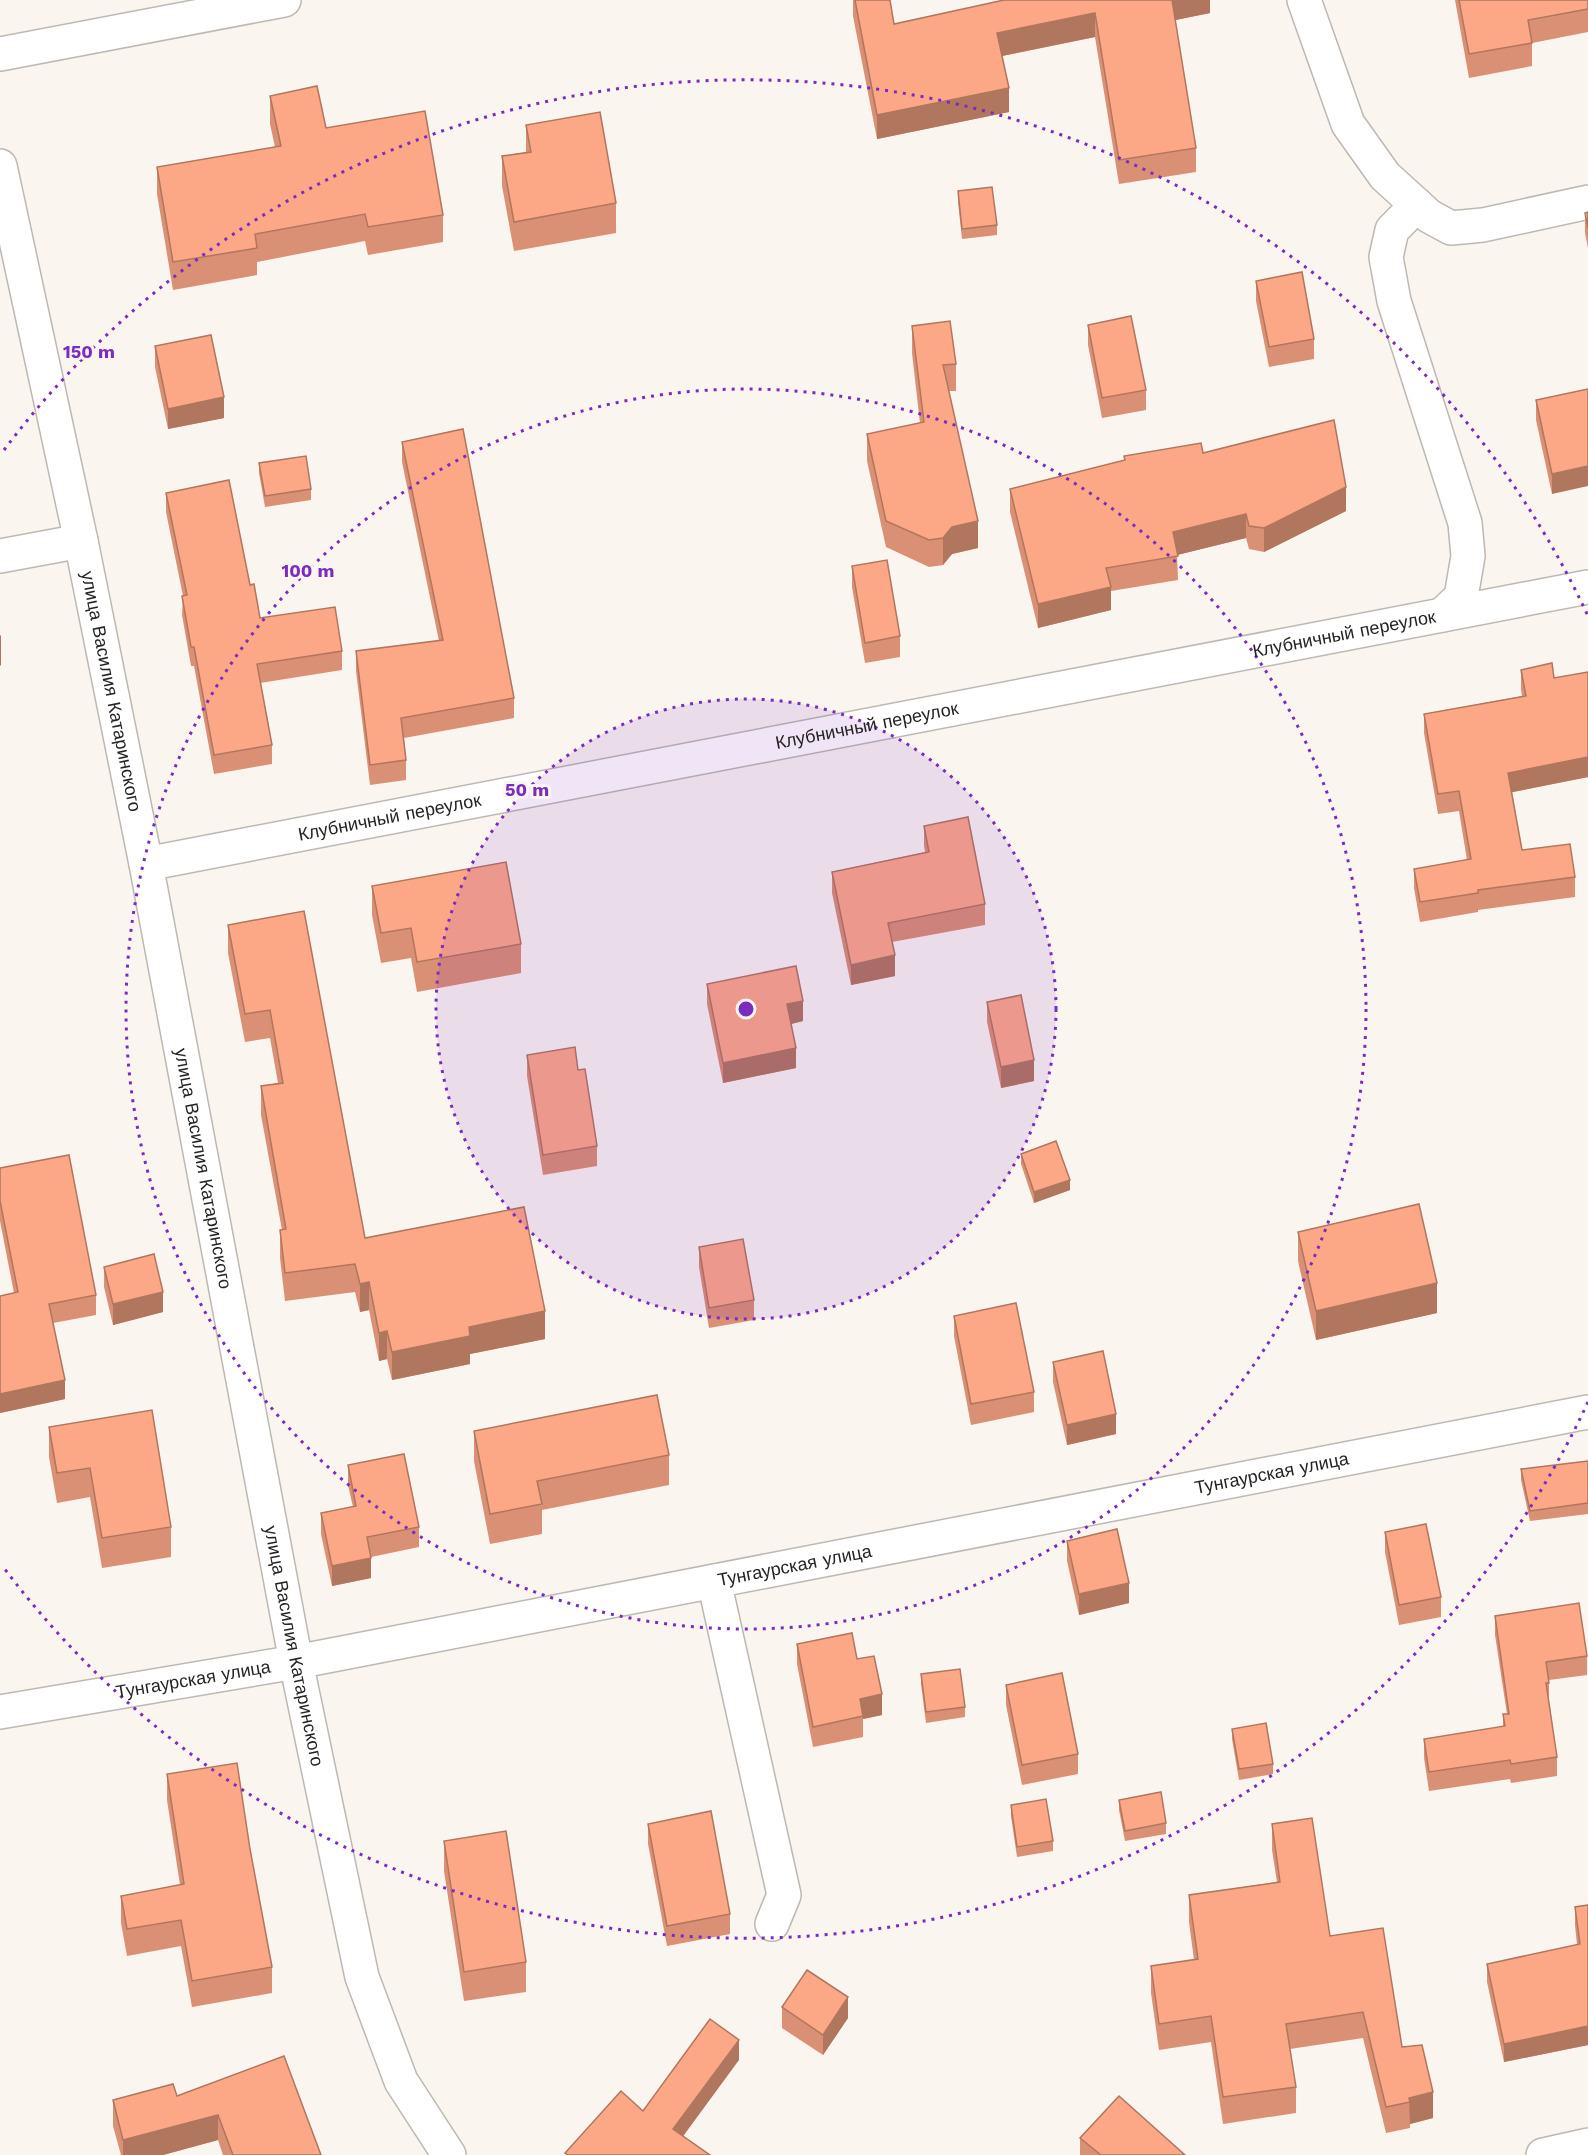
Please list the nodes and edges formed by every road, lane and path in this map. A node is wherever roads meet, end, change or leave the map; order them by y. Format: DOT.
graph roads {
  1 [pos="284,0"];
  2 [pos="1304,0"];
  3 [pos="0,54"];
  4 [pos="0,166"];
  5 [pos="1588,202"];
  6 [pos="1417,205"];
  7 [pos="81,541"];
  8 [pos="0,556"];
  9 [pos="1588,587"];
  10 [pos="1442,615"];
  11 [pos="146,864"];
  12 [pos="1588,1412"];
  13 [pos="714,1581"];
  14 [pos="296,1662"];
  15 [pos="0,1712"];
  16 [pos="772,1924"];
  17 [pos="1588,2145"];
  18 [pos="449,2155"];
  19 [pos="1543,2155"];
  1 -- 3 [label="street"];
  2 -- 6 [label="street"];
  4 -- 7 [label="street, улица Василия Катаринского"];
  5 -- 6 [label="street"];
  6 -- 10 [label="street"];
  7 -- 8 [label="street"];
  7 -- 11 [label="street, улица Василия Катаринского"];
  9 -- 10 [label="street, Клубничный переулок"];
  10 -- 11 [label="street, Клубничный переулок"];
  11 -- 14 [label="street, улица Василия Катаринского"];
  12 -- 13 [label="street, Тунгаурская улица"];
  13 -- 14 [label="street, Тунгаурская улица"];
  13 -- 16 [label="street"];
  14 -- 15 [label="street, Тунгаурская улица"];
  14 -- 18 [label="street, улица Василия Катаринского"];
  17 -- 19 [label="street"];
}
